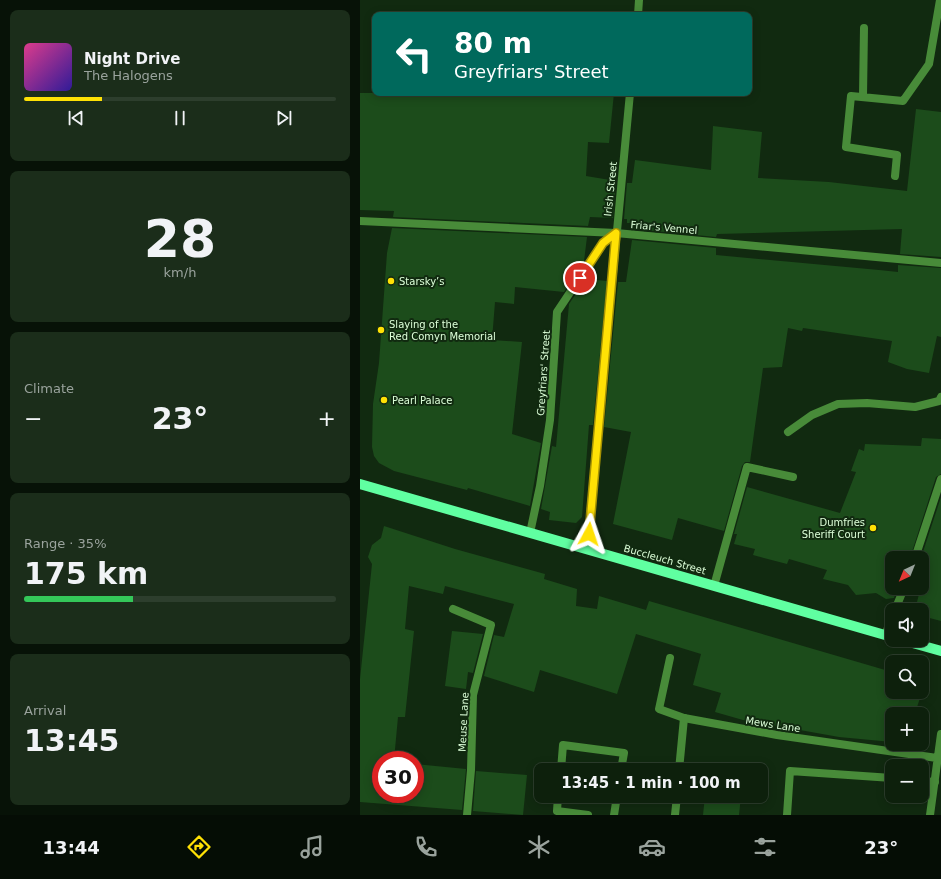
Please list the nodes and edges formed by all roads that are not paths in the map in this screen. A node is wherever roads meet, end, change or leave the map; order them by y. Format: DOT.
graph roads {
  1 [pos="639,0"];
  2 [pos="940,0"];
  3 [pos="638,12"];
  4 [pos="940,13"];
  5 [pos="864,28"];
  6 [pos="630,96"];
  7 [pos="863,96"];
  8 [pos="895,176"];
  9 [pos="360,221"];
  10 [pos="616,233"];
  11 [pos="941,263"];
  12 [pos="941,397"];
  13 [pos="788,432"];
  14 [pos="793,477"];
  15 [pos="941,479"];
  16 [pos="360,484"];
  17 [pos="530,533"];
  18 [pos="587,549"];
  19 [pos="917,551"];
  20 [pos="714,586"];
  21 [pos="453,609"];
  22 [pos="885,635"];
  23 [pos="927,647"];
  24 [pos="941,651"];
  25 [pos="670,658"];
  26 [pos="684,718"];
  27 [pos="941,734"];
  28 [pos="937,758"];
  29 [pos="562,763"];
  30 [pos="622,763"];
  31 [pos="680,763"];
  32 [pos="885,778"];
  33 [pos="929,781"];
  34 [pos="935,782"];
  35 [pos="558,803"];
  36 [pos="616,803"];
  37 [pos="676,803"];
  38 [pos="467,815"];
  39 [pos="588,815"];
  40 [pos="614,815"];
  41 [pos="675,815"];
  42 [pos="787,815"];
  43 [pos="930,815"];
  1 -- 3 [label="street"];
  2 -- 4 [label="street"];
  4 -- 7 [label="street"];
  5 -- 7 [label="street"];
  6 -- 10 [label="street, Irish Street"];
  7 -- 8 [label="street"];
  9 -- 10 [label="street, Friar's Vennel"];
  10 -- 11 [label="street, Friar's Vennel"];
  10 -- 17 [label="street, Greyfriars' Street"];
  10 -- 18 [label="street, Irish Street"];
  12 -- 13 [label="street"];
  14 -- 20 [label="street"];
  15 -- 19 [label="street"];
  16 -- 17 [label="main road, Buccleuch Street"];
  17 -- 18 [label="main road, Buccleuch Street"];
  18 -- 20 [label="main road, Buccleuch Street"];
  20 -- 22 [label="main road, Buccleuch Street"];
  21 -- 38 [label="street, Meuse Lane"];
  23 -- 24 [label="main road"];
  25 -- 26 [label="street, Mews Lane"];
  26 -- 28 [label="street, Mews Lane"];
  26 -- 31 [label="street"];
  27 -- 28 [label="street"];
  28 -- 34 [label="street"];
  29 -- 30 [label="street"];
  32 -- 42 [label="street"];
  33 -- 34 [label="street"];
  34 -- 43 [label="street"];
  35 -- 39 [label="street"];
  36 -- 40 [label="street"];
  37 -- 41 [label="street"];
}
